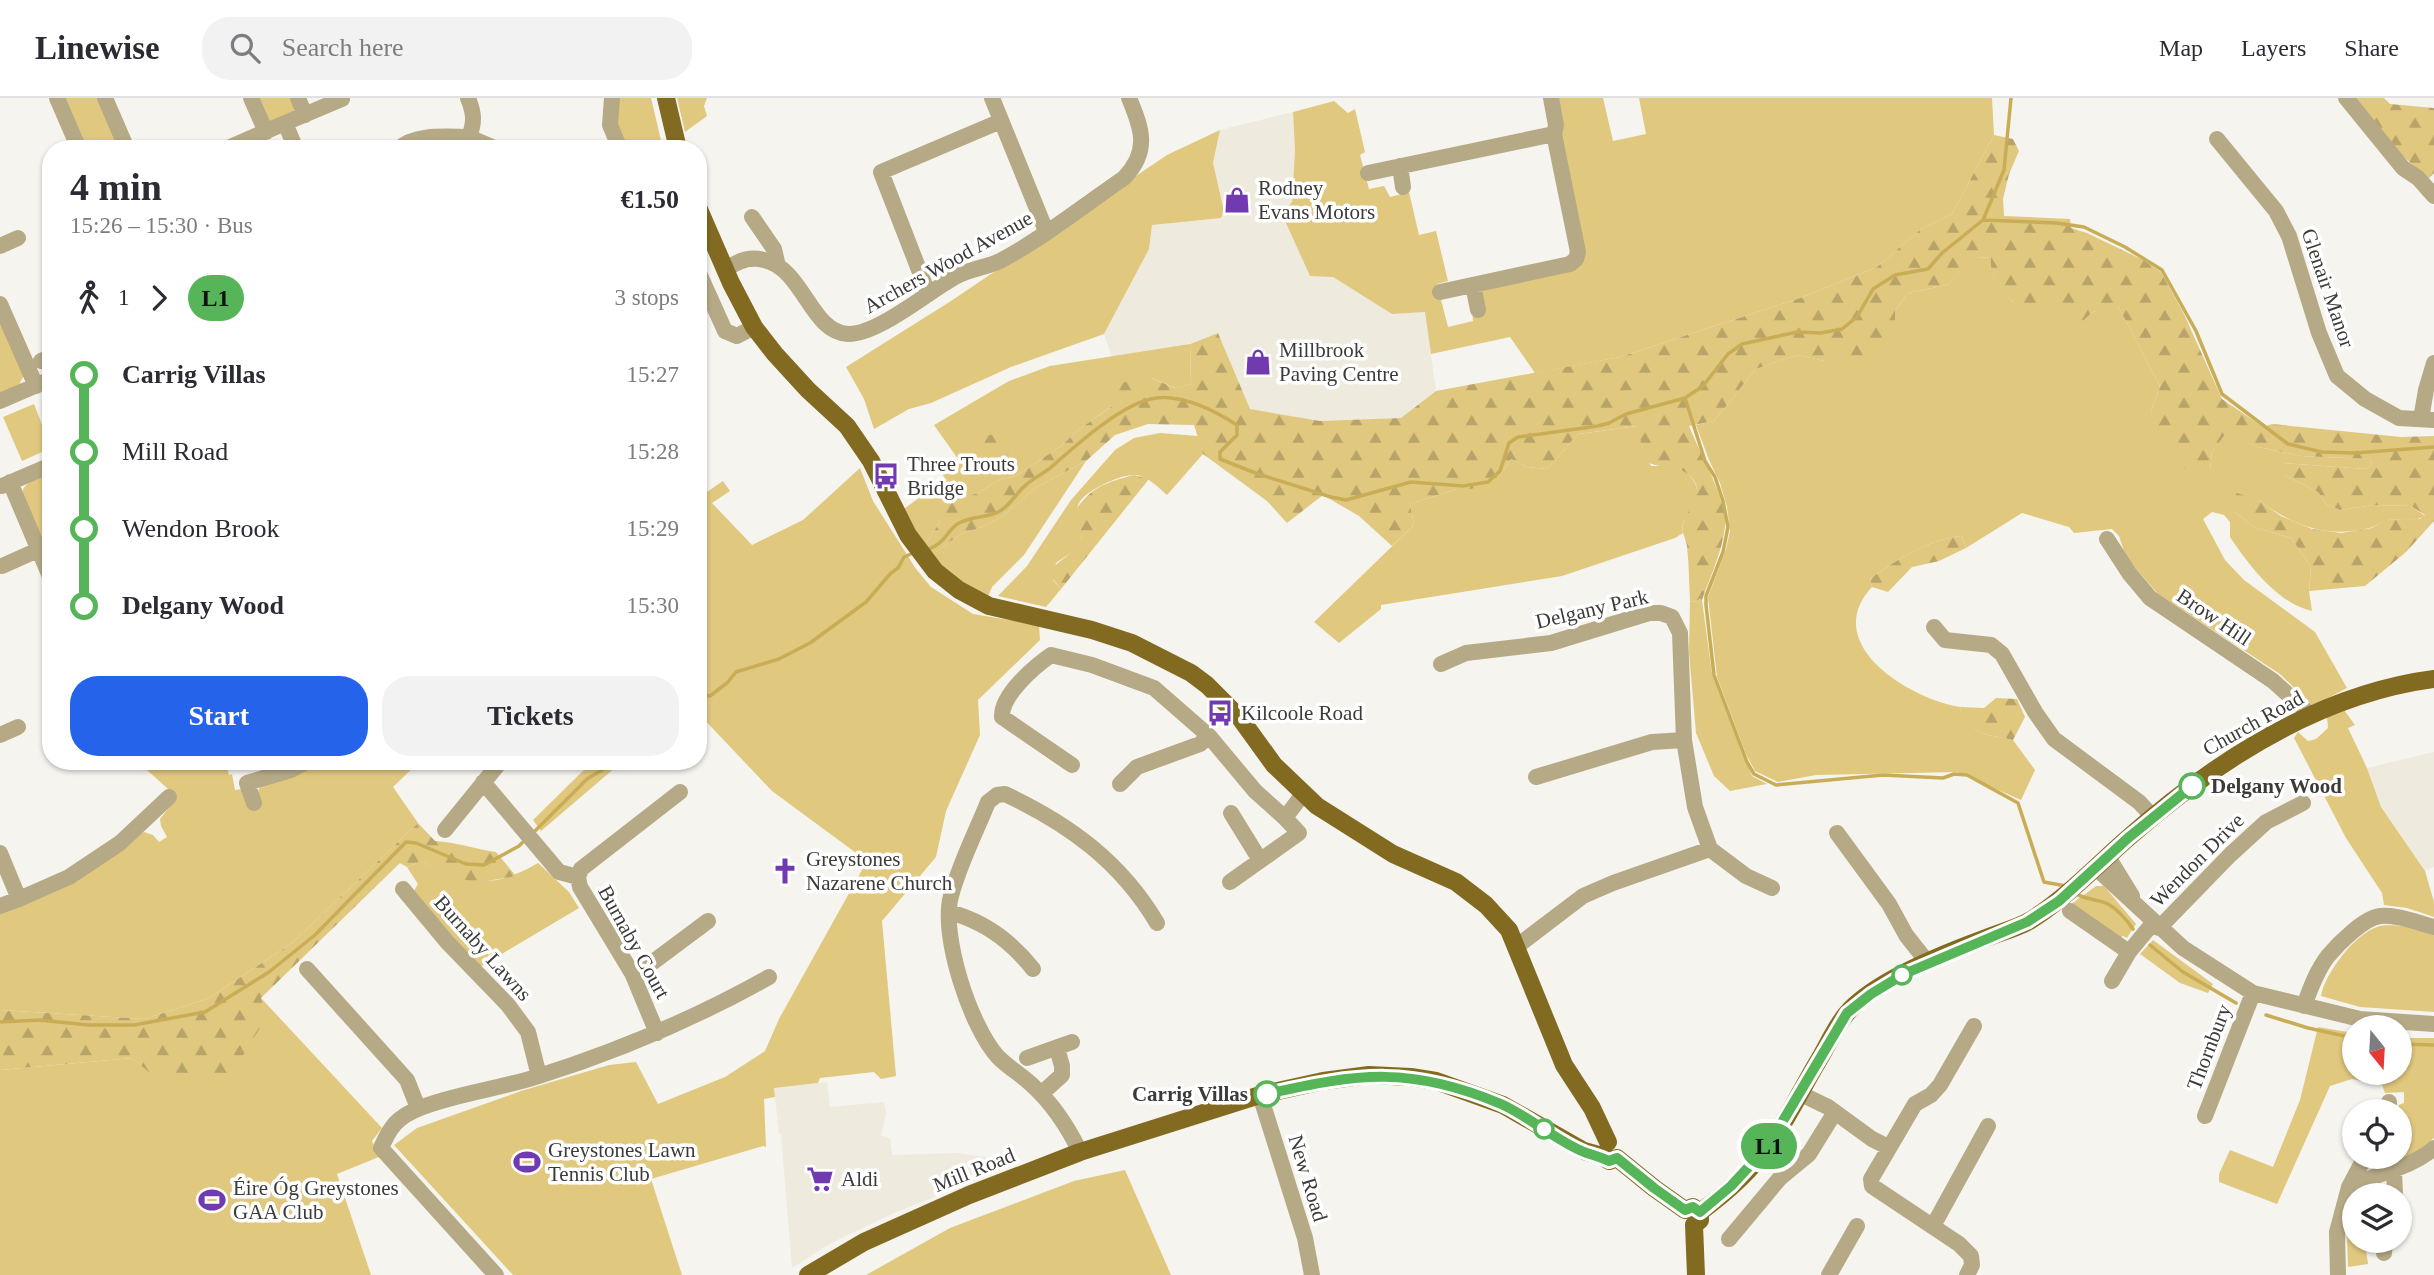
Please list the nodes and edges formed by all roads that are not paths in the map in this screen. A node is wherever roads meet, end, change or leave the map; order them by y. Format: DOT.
graph roads {
  1 [pos="57,98"];
  2 [pos="105,98"];
  3 [pos="251,98"];
  4 [pos="298,98"];
  5 [pos="468,98"];
  6 [pos="612,98"];
  7 [pos="666,98"];
  8 [pos="992,98"];
  9 [pos="1129,98"];
  10 [pos="1551,98"];
  11 [pos="2346,98"];
  12 [pos="342,99"];
  13 [pos="305,115"];
  14 [pos="1001,121"];
  15 [pos="285,123"];
  16 [pos="266,132"];
  17 [pos="1553,134"];
  18 [pos="469,137"];
  19 [pos="2217,139"];
  20 [pos="75,140"];
  21 [pos="123,140"];
  22 [pos="247,140"];
  23 [pos="292,140"];
  24 [pos="421,140"];
  25 [pos="472,140"];
  26 [pos="616,140"];
  27 [pos="676,140"];
  28 [pos="1399,166"];
  29 [pos="1368,173"];
  30 [pos="1403,187"];
  31 [pos="2434,196"];
  32 [pos="752,216"];
  33 [pos="707,228"];
  34 [pos="1046,232"];
  35 [pos="18,238"];
  36 [pos="0,246"];
  37 [pos="777,262"];
  38 [pos="725,270"];
  39 [pos="1473,285"];
  40 [pos="707,292"];
  41 [pos="1440,292"];
  42 [pos="928,293"];
  43 [pos="0,304"];
  44 [pos="1478,310"];
  45 [pos="754,327"];
  46 [pos="2434,363"];
  47 [pos="42,380"];
  48 [pos="42,382"];
  49 [pos="0,401"];
  50 [pos="2428,419"];
  51 [pos="42,468"];
  52 [pos="5,484"];
  53 [pos="2107,539"];
  54 [pos="38,550"];
  55 [pos="42,559"];
  56 [pos="2,566"];
  57 [pos="1934,627"];
  58 [pos="1441,664"];
  59 [pos="2434,679"];
  60 [pos="2311,715"];
  61 [pos="18,727"];
  62 [pos="0,735"];
  63 [pos="1209,736"];
  64 [pos="1684,740"];
  65 [pos="1072,765"];
  66 [pos="291,770"];
  67 [pos="493,770"];
  68 [pos="1536,777"];
  69 [pos="483,782"];
  70 [pos="1120,784"];
  71 [pos="680,792"];
  72 [pos="1303,794"];
  73 [pos="169,797"];
  74 [pos="254,803"];
  75 [pos="2303,803"];
  76 [pos="1231,813"];
  77 [pos="2153,817"];
  78 [pos="1285,818"];
  79 [pos="445,830"];
  80 [pos="1838,833"];
  81 [pos="1710,849"];
  82 [pos="0,853"];
  83 [pos="1260,860"];
  84 [pos="2096,868"];
  85 [pos="578,877"];
  86 [pos="1230,882"];
  87 [pos="1772,888"];
  88 [pos="403,889"];
  89 [pos="19,899"];
  90 [pos="2066,905"];
  91 [pos="0,906"];
  92 [pos="949,912"];
  93 [pos="708,921"];
  94 [pos="1157,923"];
  95 [pos="2156,925"];
  96 [pos="2434,927"];
  97 [pos="1516,947"];
  98 [pos="2129,952"];
  99 [pos="1928,963"];
  100 [pos="307,969"];
  101 [pos="1033,969"];
  102 [pos="632,973"];
  103 [pos="769,977"];
  104 [pos="2112,981"];
  105 [pos="2253,993"];
  106 [pos="2304,1006"];
  107 [pos="2434,1024"];
  108 [pos="1974,1026"];
  109 [pos="657,1033"];
  110 [pos="1027,1058"];
  111 [pos="539,1076"];
  112 [pos="1799,1093"];
  113 [pos="1041,1094"];
  114 [pos="1260,1095"];
  115 [pos="418,1108"];
  116 [pos="1835,1112"];
  117 [pos="2205,1116"];
  118 [pos="1987,1126"];
  119 [pos="1888,1147"];
  120 [pos="2434,1148"];
  121 [pos="1080,1152"];
  122 [pos="1609,1152"];
  123 [pos="2394,1170"];
  124 [pos="2357,1183"];
  125 [pos="2395,1183"];
  126 [pos="2342,1213"];
  127 [pos="1693,1216"];
  128 [pos="1857,1226"];
  129 [pos="1933,1226"];
  130 [pos="1729,1239"];
  131 [pos="496,1275"];
  132 [pos="808,1275"];
  133 [pos="1312,1275"];
  134 [pos="1696,1275"];
  135 [pos="1829,1275"];
  136 [pos="1966,1275"];
  137 [pos="2338,1275"];
  1 -- 20 [label="street"];
  2 -- 21 [label="street"];
  3 -- 16 [label="street"];
  4 -- 13 [label="street"];
  5 -- 18 [label="street"];
  6 -- 26 [label="street"];
  7 -- 27 [label="main road"];
  8 -- 14 [label="street"];
  9 -- 34 [label="street, Archers Wood Avenue"];
  10 -- 17 [label="street"];
  11 -- 31 [label="street"];
  12 -- 13 [label="street"];
  13 -- 15 [label="street"];
  14 -- 34 [label="street"];
  14 -- 42 [label="street"];
  15 -- 16 [label="street"];
  15 -- 23 [label="street"];
  16 -- 22 [label="street"];
  17 -- 28 [label="street"];
  17 -- 39 [label="street"];
  18 -- 24 [label="street"];
  18 -- 25 [label="street"];
  19 -- 50 [label="street, Glenair Manor"];
  28 -- 29 [label="street"];
  28 -- 30 [label="street"];
  32 -- 37 [label="street, Archers Wood Avenue"];
  33 -- 38 [label="main road"];
  34 -- 42 [label="street, Archers Wood Avenue"];
  35 -- 36 [label="street"];
  37 -- 38 [label="street"];
  37 -- 42 [label="street, Archers Wood Avenue"];
  38 -- 45 [label="main road"];
  39 -- 41 [label="street"];
  39 -- 44 [label="street"];
  40 -- 45 [label="street"];
  43 -- 47 [label="street"];
  45 -- 72 [label="main road"];
  46 -- 50 [label="street, Glenair Manor"];
  48 -- 49 [label="street"];
  51 -- 52 [label="street"];
  52 -- 54 [label="street"];
  53 -- 60 [label="street, Brow Hill"];
  54 -- 55 [label="street"];
  54 -- 56 [label="street"];
  57 -- 77 [label="street"];
  58 -- 64 [label="street, Delgany Park"];
  59 -- 60 [label="main road, Church Road"];
  60 -- 77 [label="main road, Church Road"];
  61 -- 62 [label="street"];
  63 -- 65 [label="street"];
  63 -- 70 [label="street"];
  63 -- 78 [label="street"];
  64 -- 68 [label="street"];
  64 -- 81 [label="street, Delgany Park"];
  66 -- 74 [label="street"];
  67 -- 69 [label="street"];
  69 -- 79 [label="street"];
  69 -- 85 [label="street"];
  71 -- 85 [label="street, Burnaby Court"];
  72 -- 78 [label="street"];
  72 -- 97 [label="main road"];
  73 -- 89 [label="street"];
  75 -- 95 [label="street, Wendon Drive"];
  76 -- 83 [label="street"];
  77 -- 84 [label="main road, Church Road"];
  78 -- 83 [label="street"];
  80 -- 99 [label="street"];
  81 -- 87 [label="street"];
  81 -- 97 [label="street"];
  82 -- 89 [label="street"];
  83 -- 86 [label="street"];
  84 -- 90 [label="main road, Church Road"];
  84 -- 95 [label="street"];
  85 -- 102 [label="street, Burnaby Court"];
  88 -- 111 [label="street, Burnaby Lawns"];
  89 -- 91 [label="street"];
  90 -- 98 [label="street"];
  90 -- 99 [label="main road, Church Road"];
  92 -- 94 [label="street"];
  92 -- 101 [label="street"];
  92 -- 113 [label="street"];
  93 -- 102 [label="street"];
  95 -- 98 [label="street, Wendon Drive"];
  95 -- 105 [label="street"];
  96 -- 106 [label="street"];
  97 -- 122 [label="main road"];
  98 -- 104 [label="street, Wendon Drive"];
  99 -- 112 [label="main road, Church Road"];
  100 -- 115 [label="street"];
  102 -- 109 [label="street, Burnaby Court"];
  103 -- 109 [label="street"];
  105 -- 106 [label="street"];
  105 -- 117 [label="street, Thornbury"];
  106 -- 107 [label="street"];
  108 -- 119 [label="street"];
  109 -- 111 [label="street"];
  110 -- 113 [label="street"];
  111 -- 115 [label="street"];
  112 -- 116 [label="street"];
  112 -- 127 [label="main road, Church Road"];
  113 -- 121 [label="street"];
  114 -- 121 [label="main road, Mill Road"];
  114 -- 122 [label="main road, Mill Road"];
  114 -- 133 [label="street, New Road"];
  115 -- 131 [label="street"];
  116 -- 119 [label="street"];
  116 -- 130 [label="street"];
  118 -- 129 [label="street"];
  119 -- 129 [label="street"];
  120 -- 123 [label="street"];
  121 -- 132 [label="main road, Mill Road"];
  122 -- 127 [label="main road"];
  123 -- 124 [label="street"];
  123 -- 125 [label="street"];
  126 -- 137 [label="street"];
  127 -- 134 [label="main road"];
  128 -- 135 [label="street"];
  129 -- 136 [label="street"];
}
